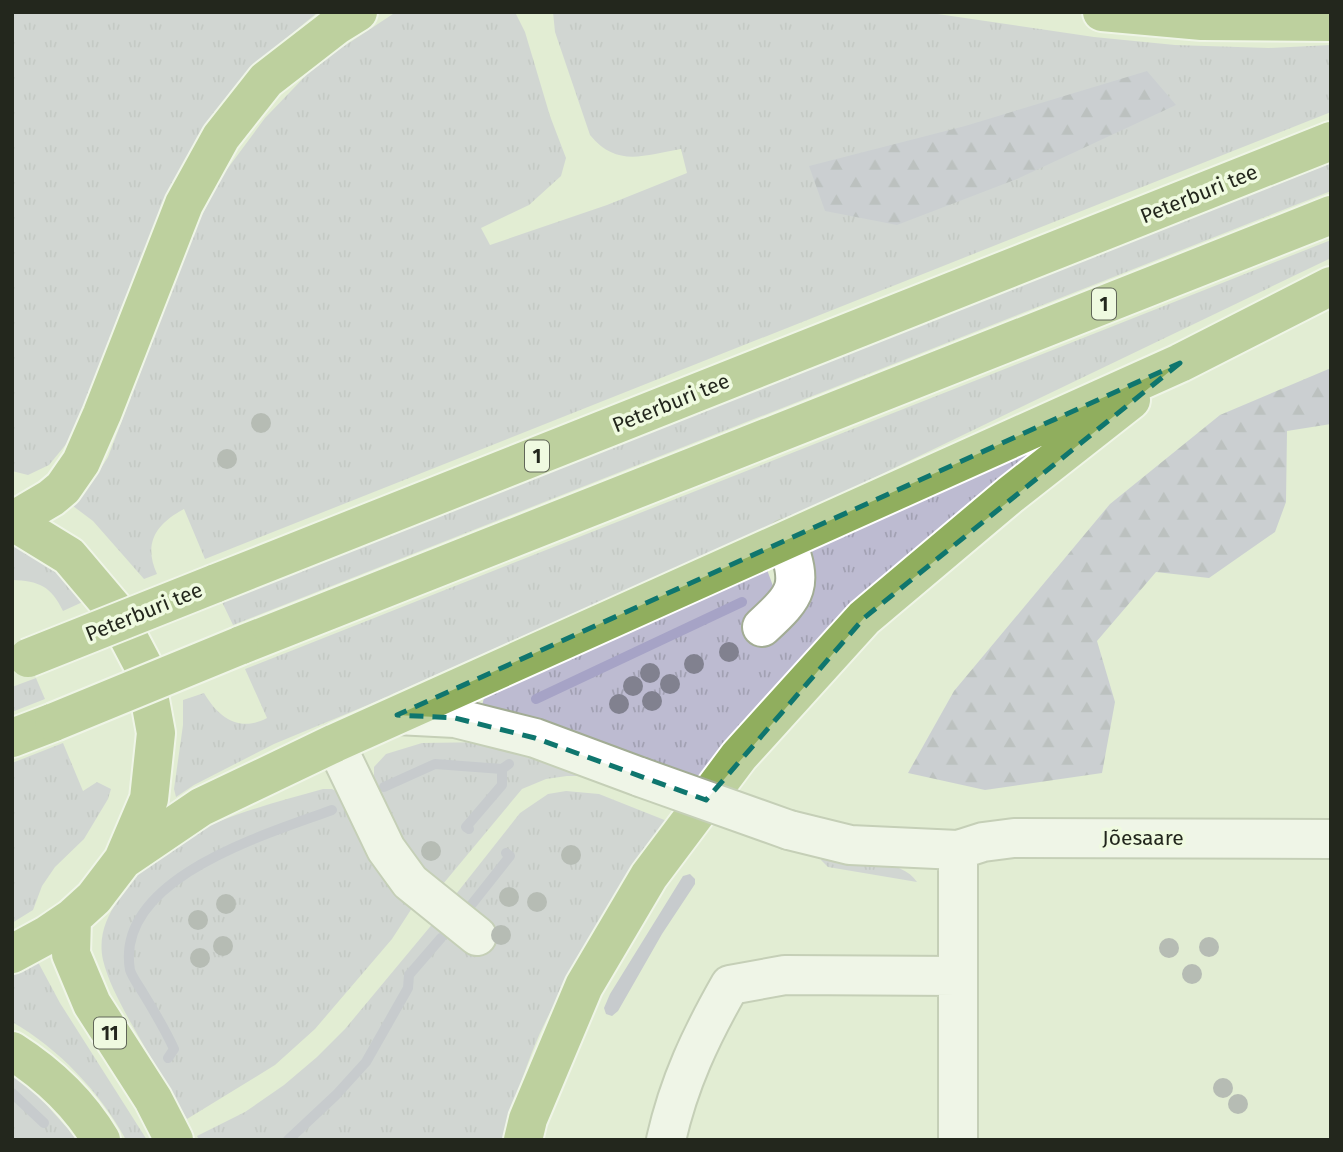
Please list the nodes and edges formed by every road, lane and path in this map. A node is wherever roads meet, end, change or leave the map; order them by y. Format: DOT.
graph roads {
  1 [pos="358,12"];
  2 [pos="1102,12"];
  3 [pos="1331,22"];
  4 [pos="1331,141"];
  5 [pos="1331,215"];
  6 [pos="1331,286"];
  7 [pos="1180,363"];
  8 [pos="12,521"];
  9 [pos="786,539"];
  10 [pos="762,627"];
  11 [pos="20,661"];
  12 [pos="397,715"];
  13 [pos="12,738"];
  14 [pos="335,743"];
  15 [pos="1331,839"];
  16 [pos="958,850"];
  17 [pos="123,860"];
  18 [pos="72,918"];
  19 [pos="477,936"];
  20 [pos="12,954"];
  21 [pos="958,976"];
  22 [pos="12,1051"];
  23 [pos="101,1140"];
  24 [pos="174,1140"];
  25 [pos="523,1140"];
  26 [pos="666,1140"];
  27 [pos="958,1140"];
  1 -- 8 [label="highway"];
  2 -- 3 [label="highway"];
  4 -- 11 [label="highway, Peterburi tee / 1, bridge"];
  5 -- 13 [label="highway, 1, bridge"];
  6 -- 7 [label="highway"];
  7 -- 9 [label="highway"];
  7 -- 25 [label="highway"];
  8 -- 17 [label="highway"];
  9 -- 10 [label="street"];
  9 -- 12 [label="highway"];
  12 -- 14 [label="highway"];
  12 -- 16 [label="street, Jõesaare, bridge"];
  14 -- 17 [label="highway"];
  14 -- 19 [label="street"];
  15 -- 16 [label="street, Jõesaare"];
  16 -- 21 [label="street"];
  17 -- 18 [label="highway"];
  18 -- 20 [label="highway"];
  18 -- 24 [label="highway, 11"];
  21 -- 26 [label="street"];
  21 -- 27 [label="street"];
  22 -- 23 [label="highway"];
}
